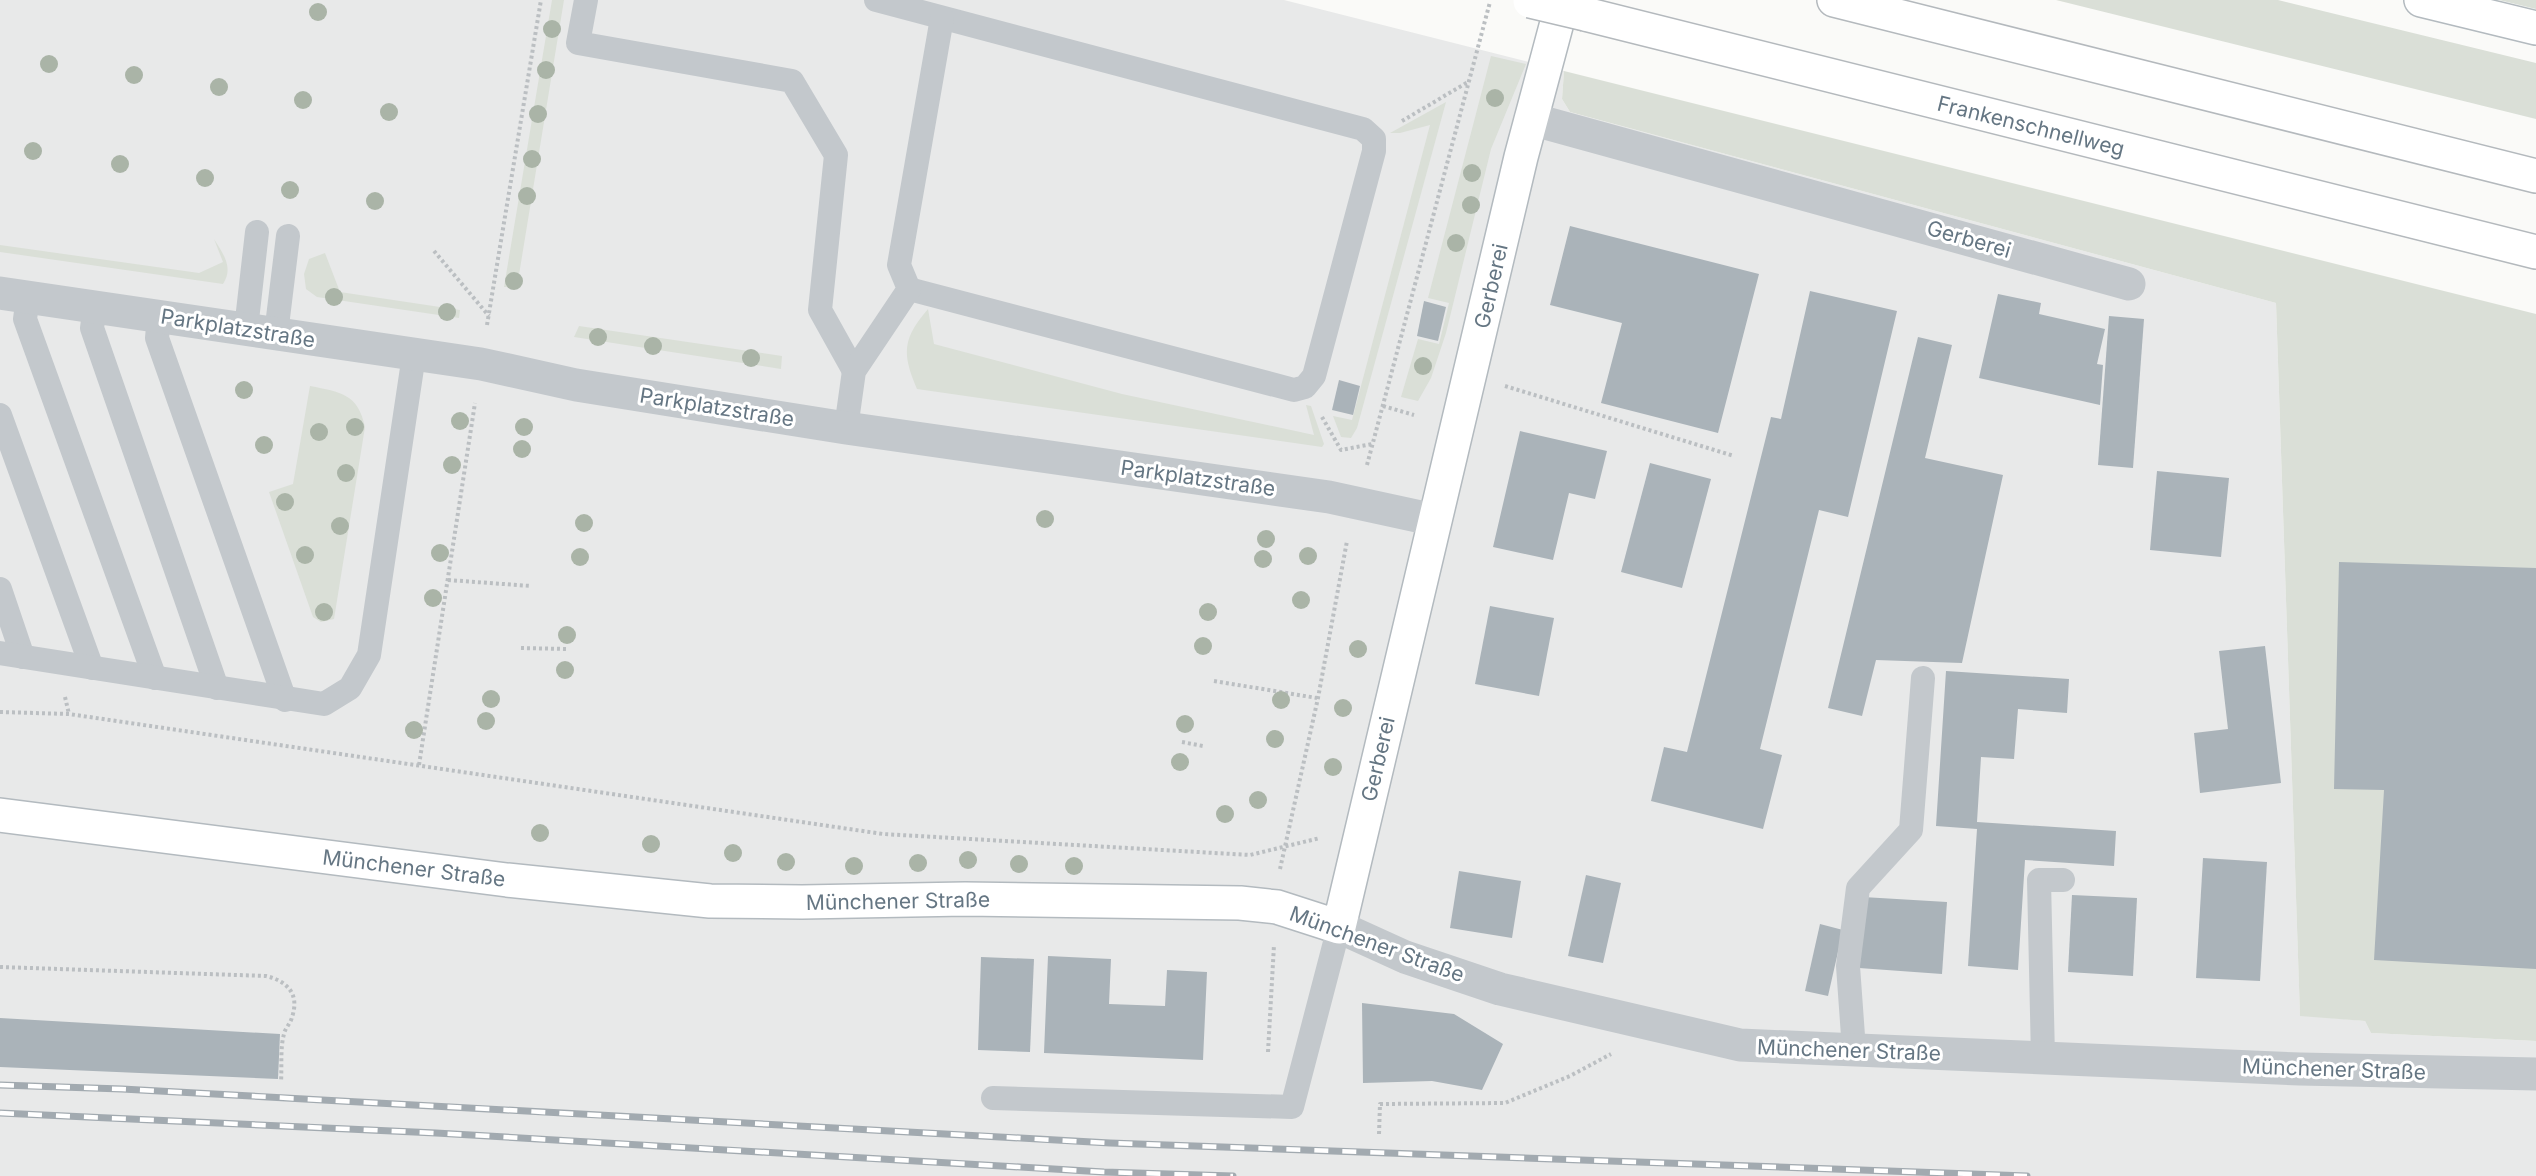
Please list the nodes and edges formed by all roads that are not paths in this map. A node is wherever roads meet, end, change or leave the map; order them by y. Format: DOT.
graph roads {
  1 [pos="586,0"];
  2 [pos="876,0"];
  3 [pos="1528,0"];
  4 [pos="1834,0"];
  5 [pos="2421,0"];
  6 [pos="1574,7"];
  7 [pos="942,18"];
  8 [pos="2536,28"];
  9 [pos="1531,119"];
  10 [pos="2536,176"];
  11 [pos="258,232"];
  12 [pos="288,236"];
  13 [pos="2536,252"];
  14 [pos="2129,285"];
  15 [pos="909,289"];
  16 [pos="14,295"];
  17 [pos="95,306"];
  18 [pos="159,316"];
  19 [pos="261,332"];
  20 [pos="414,355"];
  21 [pos="854,370"];
  22 [pos="0,415"];
  23 [pos="846,428"];
  24 [pos="1435,520"];
  25 [pos="0,589"];
  26 [pos="11,655"];
  27 [pos="92,668"];
  28 [pos="155,678"];
  29 [pos="1923,678"];
  30 [pos="217,688"];
  31 [pos="285,700"];
  32 [pos="0,815"];
  33 [pos="2063,880"];
  34 [pos="1339,927"];
  35 [pos="1854,1050"];
  36 [pos="2043,1058"];
  37 [pos="2536,1074"];
  38 [pos="993,1098"];
  1 -- 21 [label="lane"];
  2 -- 7 [label="lane"];
  3 -- 6 [label="main road, Frankenschnellweg, bridge"];
  4 -- 10 [label="main road"];
  5 -- 8 [label="main road"];
  6 -- 9 [label="main road, Gerberei"];
  6 -- 13 [label="main road, Frankenschnellweg"];
  7 -- 15 [label="lane"];
  7 -- 15 [label="lane"];
  9 -- 14 [label="street, Gerberei"];
  9 -- 24 [label="main road, Gerberei"];
  11 -- 19 [label="lane"];
  12 -- 19 [label="lane"];
  15 -- 21 [label="lane"];
  16 -- 17 [label="street, Parkplatzstraße"];
  16 -- 28 [label="lane"];
  17 -- 18 [label="street, Parkplatzstraße"];
  17 -- 30 [label="lane"];
  18 -- 19 [label="street, Parkplatzstraße"];
  18 -- 31 [label="lane"];
  19 -- 20 [label="street, Parkplatzstraße"];
  20 -- 23 [label="street, Parkplatzstraße"];
  20 -- 31 [label="lane"];
  21 -- 23 [label="lane"];
  22 -- 27 [label="lane"];
  23 -- 24 [label="street, Parkplatzstraße"];
  24 -- 34 [label="main road, Gerberei"];
  25 -- 26 [label="lane"];
  26 -- 27 [label="lane"];
  27 -- 28 [label="lane"];
  28 -- 30 [label="lane"];
  29 -- 35 [label="lane"];
  30 -- 31 [label="lane"];
  32 -- 34 [label="main road, Münchener Straße"];
  33 -- 36 [label="lane"];
  34 -- 35 [label="street, Münchener Straße"];
  34 -- 38 [label="lane, Gerberei"];
  35 -- 36 [label="street, Münchener Straße"];
  36 -- 37 [label="street, Münchener Straße"];
}
